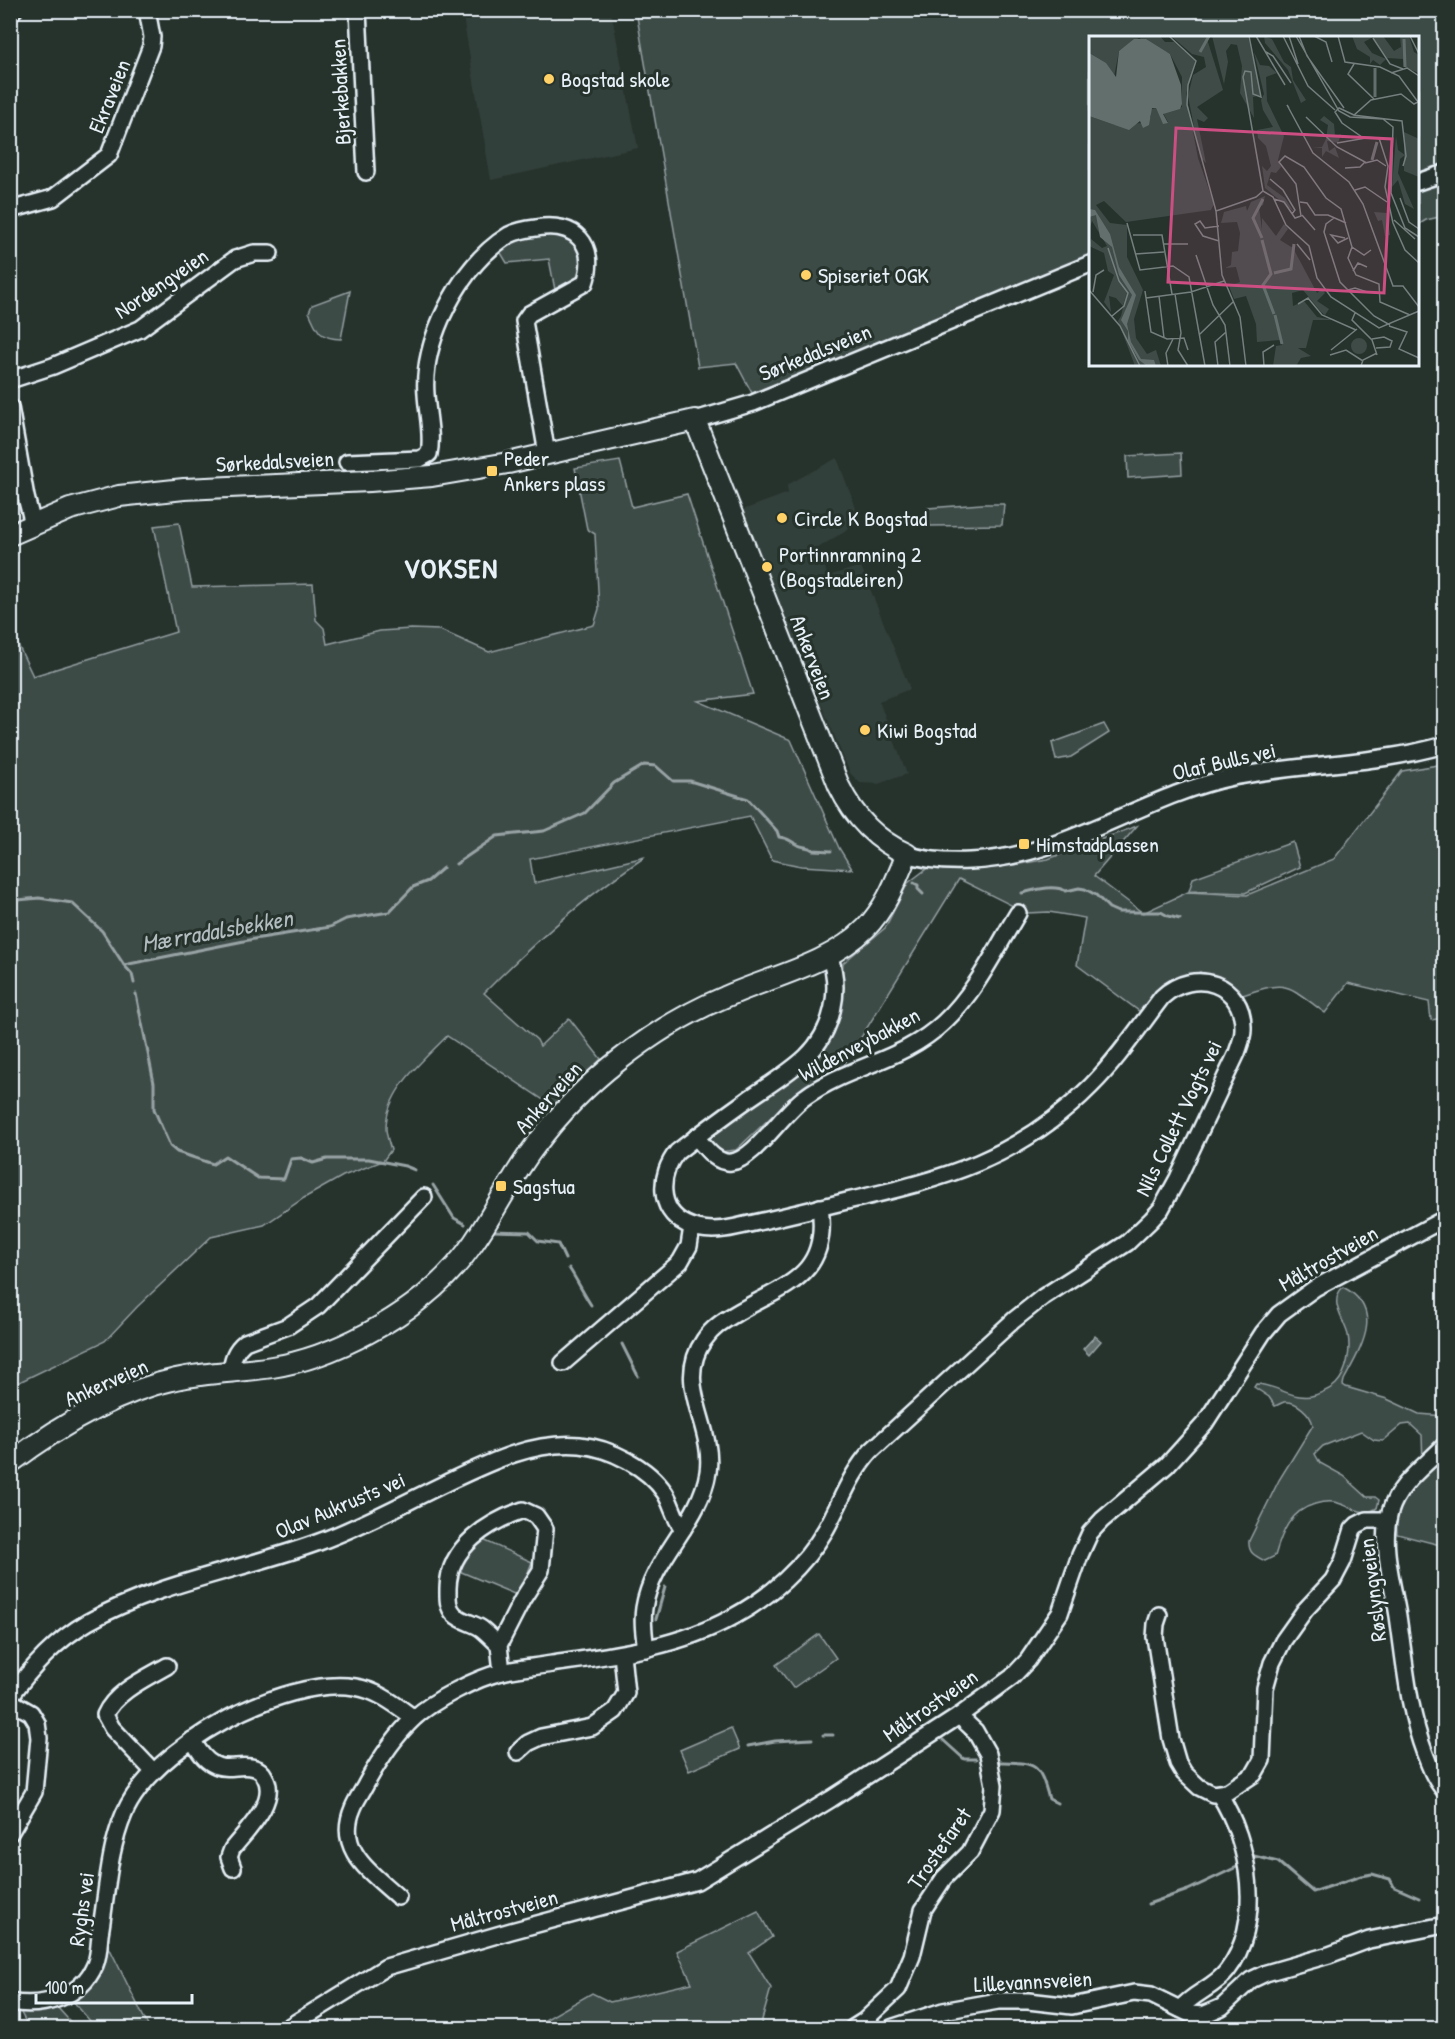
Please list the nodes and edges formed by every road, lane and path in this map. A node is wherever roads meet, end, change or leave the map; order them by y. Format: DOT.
graph roads {
  1 [pos="147,10"];
  2 [pos="358,10"];
  3 [pos="366,172"];
  4 [pos="1444,173"];
  5 [pos="1419,182"];
  6 [pos="10,210"];
  7 [pos="270,253"];
  8 [pos="1089,264"];
  9 [pos="10,380"];
  10 [pos="10,407"];
  11 [pos="695,420"];
  12 [pos="547,454"];
  13 [pos="347,462"];
  14 [pos="33,524"];
  15 [pos="10,535"];
  16 [pos="1444,746"];
  17 [pos="907,854"];
  18 [pos="987,860"];
  19 [pos="1018,913"];
  20 [pos="829,955"];
  21 [pos="696,1137"];
  22 [pos="424,1197"];
  23 [pos="820,1207"];
  24 [pos="1444,1219"];
  25 [pos="692,1227"];
  26 [pos="563,1364"];
  27 [pos="231,1372"];
  28 [pos="1444,1446"];
  29 [pos="10,1463"];
  30 [pos="1388,1520"];
  31 [pos="683,1529"];
  32 [pos="1160,1615"];
  33 [pos="499,1645"];
  34 [pos="646,1649"];
  35 [pos="622,1654"];
  36 [pos="167,1666"];
  37 [pos="502,1672"];
  38 [pos="10,1699"];
  39 [pos="959,1716"];
  40 [pos="414,1718"];
  41 [pos="192,1740"];
  42 [pos="518,1752"];
  43 [pos="153,1772"];
  44 [pos="1444,1790"];
  45 [pos="1219,1794"];
  46 [pos="10,1833"];
  47 [pos="232,1868"];
  48 [pos="398,1897"];
  49 [pos="1444,1925"];
  50 [pos="10,2002"];
  51 [pos="1180,2009"];
  52 [pos="286,2028"];
  53 [pos="853,2028"];
  54 [pos="891,2028"];
  1 -- 6 [label="street, Ekraveien"];
  2 -- 3 [label="street, Bjerkebakken"];
  4 -- 5 [label="street"];
  7 -- 9 [label="street, Nordengveien"];
  8 -- 11 [label="street, Sørkedalsveien"];
  10 -- 14 [label="street"];
  11 -- 12 [label="main road, Sørkedalsveien"];
  11 -- 17 [label="main road, Ankerveien"];
  12 -- 13 [label="street, Sørkedalsveien"];
  12 -- 14 [label="main road, Sørkedalsveien"];
  14 -- 15 [label="main road, Sørkedalsveien"];
  16 -- 18 [label="street, Olaf Bulls vei"];
  17 -- 18 [label="street, Ankerveien"];
  17 -- 20 [label="main road, Ankerveien"];
  19 -- 21 [label="street, Wildenveybakken"];
  20 -- 21 [label="street"];
  20 -- 27 [label="main road, Ankerveien"];
  21 -- 25 [label="street"];
  22 -- 27 [label="street"];
  23 -- 25 [label="street, Nils Collett Vogts vei"];
  23 -- 31 [label="street"];
  23 -- 34 [label="street, Nils Collett Vogts vei"];
  24 -- 39 [label="street, Måltrostveien"];
  25 -- 26 [label="street"];
  27 -- 29 [label="main road, Ankerveien"];
  28 -- 30 [label="street"];
  30 -- 44 [label="street, Røslyngveien"];
  30 -- 45 [label="street"];
  31 -- 34 [label="street"];
  31 -- 38 [label="street, Olav Aukrusts vei"];
  32 -- 45 [label="street"];
  33 -- 33 [label="street"];
  33 -- 37 [label="street"];
  34 -- 35 [label="street, Nils Collett Vogts vei"];
  35 -- 37 [label="street, Nils Collett Vogts vei"];
  35 -- 42 [label="street"];
  36 -- 43 [label="street"];
  37 -- 40 [label="street, Nils Collett Vogts vei"];
  38 -- 46 [label="street, Olav Aukrusts vei"];
  39 -- 52 [label="street, Måltrostveien"];
  39 -- 53 [label="street, Trostefaret"];
  40 -- 41 [label="street, Ryghs vei"];
  40 -- 48 [label="street, Nils Collett Vogts vei"];
  41 -- 43 [label="street, Ryghs vei"];
  41 -- 47 [label="street"];
  43 -- 50 [label="street, Ryghs vei"];
  45 -- 51 [label="street"];
  49 -- 51 [label="street, Lillevannsveien"];
  51 -- 54 [label="street, Lillevannsveien"];
}
